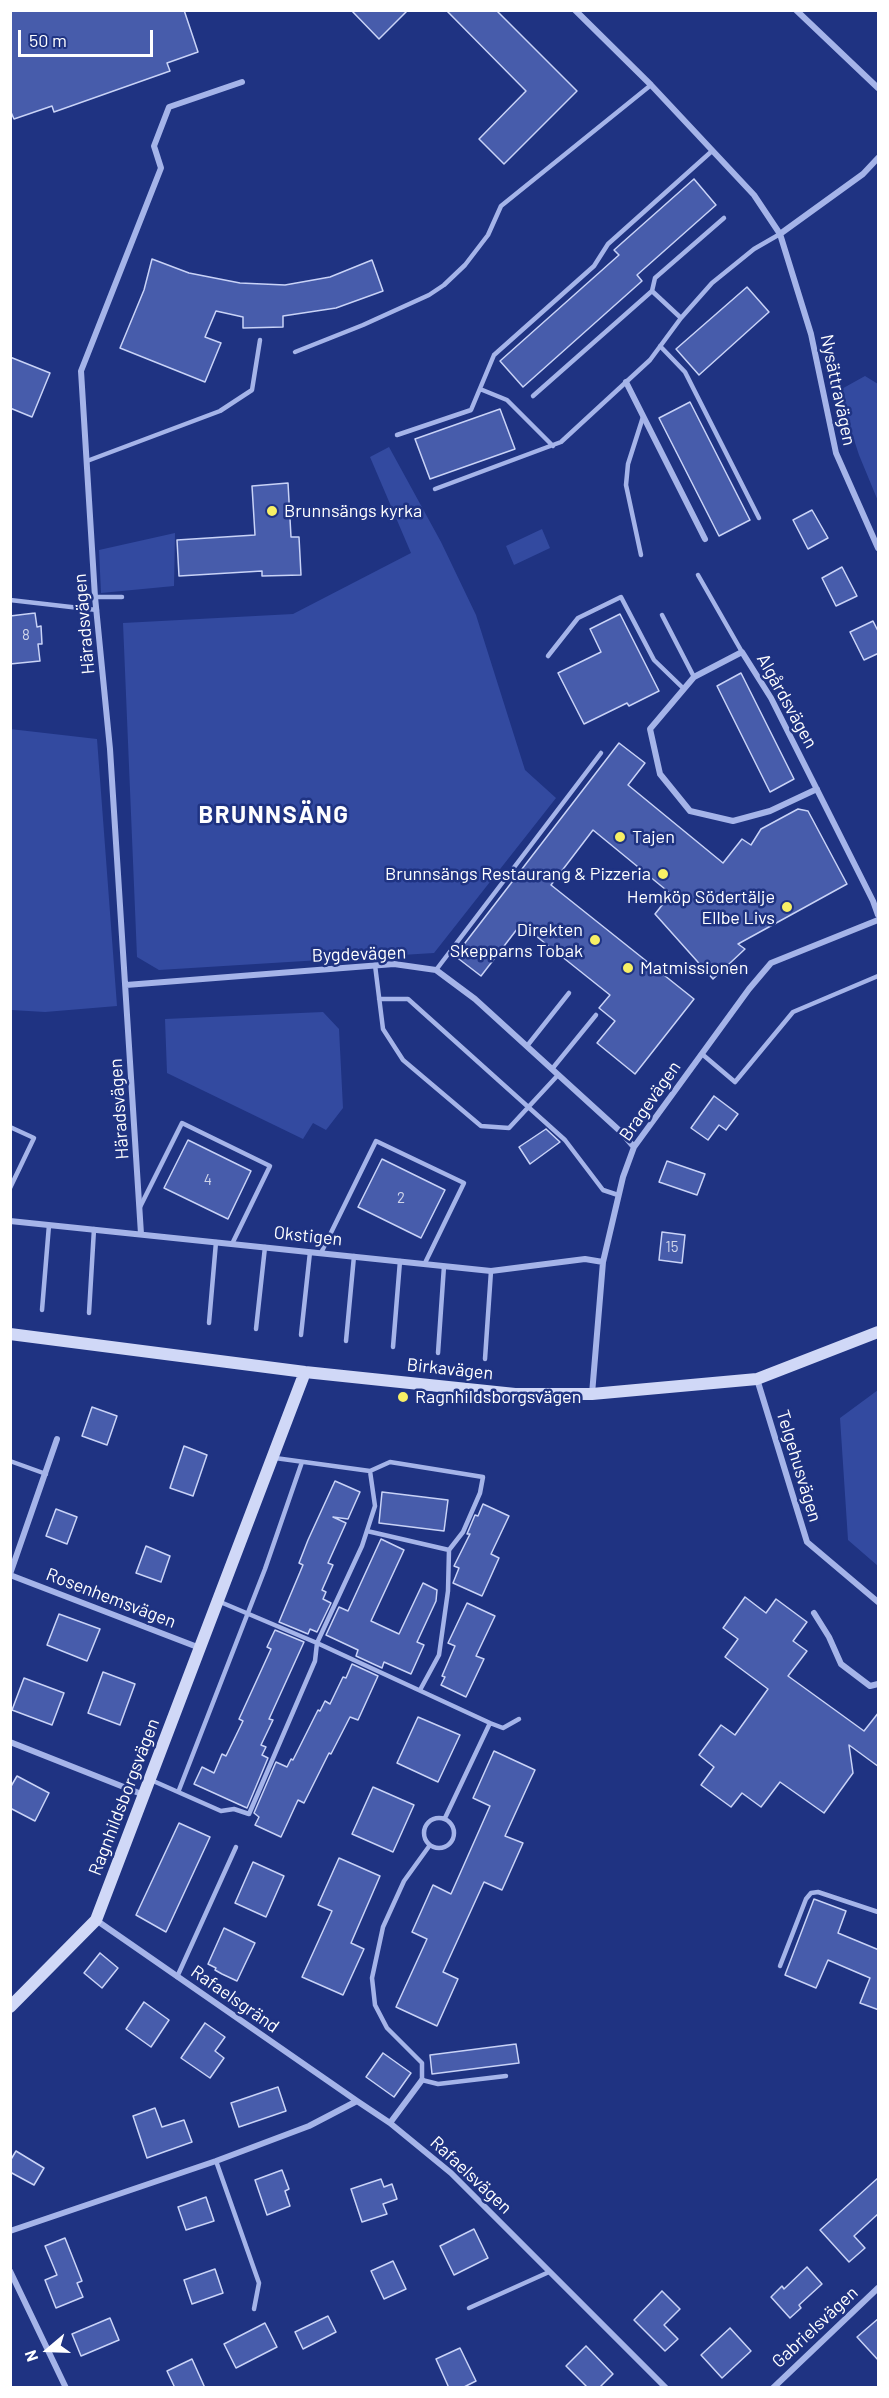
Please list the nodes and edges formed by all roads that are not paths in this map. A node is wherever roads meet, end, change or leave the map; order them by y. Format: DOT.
graph roads {
  1 [pos="575,10"];
  2 [pos="796,10"];
  3 [pos="242,82"];
  4 [pos="651,86"];
  5 [pos="879,88"];
  6 [pos="712,151"];
  7 [pos="879,158"];
  8 [pos="724,218"];
  9 [pos="780,234"];
  10 [pos="652,291"];
  11 [pos="681,318"];
  12 [pos="260,340"];
  13 [pos="660,346"];
  14 [pos="295,352"];
  15 [pos="626,382"];
  16 [pos="480,389"];
  17 [pos="533,396"];
  18 [pos="643,417"];
  19 [pos="397,435"];
  20 [pos="553,446"];
  21 [pos="87,461"];
  22 [pos="435,489"];
  23 [pos="759,518"];
  24 [pos="705,539"];
  25 [pos="879,548"];
  26 [pos="641,555"];
  27 [pos="698,575"];
  28 [pos="95,597"];
  29 [pos="122,597"];
  30 [pos="10,600"];
  31 [pos="97,610"];
  32 [pos="662,615"];
  33 [pos="742,652"];
  34 [pos="548,656"];
  35 [pos="694,677"];
  36 [pos="684,689"];
  37 [pos="601,753"];
  38 [pos="817,789"];
  39 [pos="879,917"];
  40 [pos="375,965"];
  41 [pos="436,970"];
  42 [pos="879,976"];
  43 [pos="126,985"];
  44 [pos="569,993"];
  45 [pos="379,999"];
  46 [pos="596,1015"];
  47 [pos="527,1046"];
  48 [pos="702,1054"];
  49 [pos="552,1069"];
  50 [pos="558,1075"];
  51 [pos="530,1106"];
  52 [pos="10,1127"];
  53 [pos="634,1147"];
  54 [pos="10,1188"];
  55 [pos="618,1195"];
  56 [pos="140,1207"];
  57 [pos="10,1221"];
  58 [pos="49,1225"];
  59 [pos="94,1230"];
  60 [pos="141,1234"];
  61 [pos="216,1242"];
  62 [pos="232,1244"];
  63 [pos="265,1247"];
  64 [pos="310,1252"];
  65 [pos="321,1253"];
  66 [pos="354,1256"];
  67 [pos="400,1261"];
  68 [pos="603,1262"];
  69 [pos="425,1263"];
  70 [pos="444,1266"];
  71 [pos="491,1271"];
  72 [pos="42,1310"];
  73 [pos="88,1313"];
  74 [pos="209,1323"];
  75 [pos="256,1329"];
  76 [pos="879,1332"];
  77 [pos="10,1334"];
  78 [pos="301,1335"];
  79 [pos="346,1341"];
  80 [pos="393,1347"];
  81 [pos="438,1353"];
  82 [pos="485,1359"];
  83 [pos="305,1372"];
  84 [pos="757,1379"];
  85 [pos="592,1394"];
  86 [pos="57,1439"];
  87 [pos="273,1458"];
  88 [pos="10,1461"];
  89 [pos="302,1462"];
  90 [pos="370,1471"];
  91 [pos="45,1474"];
  92 [pos="367,1531"];
  93 [pos="449,1550"];
  94 [pos="10,1574"];
  95 [pos="218,1601"];
  96 [pos="879,1602"];
  97 [pos="248,1613"];
  98 [pos="814,1613"];
  99 [pos="317,1643"];
  100 [pos="200,1648"];
  101 [pos="879,1684"];
  102 [pos="420,1690"];
  103 [pos="519,1719"];
  104 [pos="490,1723"];
  105 [pos="11,1743"];
  106 [pos="151,1780"];
  107 [pos="179,1790"];
  108 [pos="145,1795"];
  109 [pos="445,1818"];
  110 [pos="430,1845"];
  111 [pos="236,1847"];
  112 [pos="879,1912"];
  113 [pos="96,1920"];
  114 [pos="780,1966"];
  115 [pos="177,1977"];
  116 [pos="10,2007"];
  117 [pos="506,2076"];
  118 [pos="422,2080"];
  119 [pos="357,2102"];
  120 [pos="390,2123"];
  121 [pos="216,2161"];
  122 [pos="10,2231"];
  123 [pos="10,2271"];
  124 [pos="549,2272"];
  125 [pos="879,2288"];
  126 [pos="469,2308"];
  127 [pos="254,2309"];
  128 [pos="66,2388"];
  129 [pos="666,2388"];
  130 [pos="773,2388"];
  1 -- 4 [label="street, Nysättravägen"];
  2 -- 5 [label="street"];
  3 -- 21 [label="street, Häradsvägen"];
  4 -- 6 [label="street, Nysättravägen"];
  4 -- 14 [label="lane"];
  6 -- 9 [label="street, Nysättravägen"];
  6 -- 16 [label="lane"];
  7 -- 9 [label="street"];
  8 -- 10 [label="lane"];
  9 -- 11 [label="lane"];
  9 -- 25 [label="street, Nysättravägen"];
  10 -- 11 [label="lane"];
  10 -- 17 [label="lane"];
  11 -- 13 [label="lane"];
  12 -- 21 [label="lane"];
  13 -- 15 [label="lane"];
  13 -- 23 [label="lane"];
  15 -- 18 [label="street"];
  15 -- 20 [label="lane"];
  16 -- 19 [label="lane"];
  16 -- 20 [label="lane"];
  18 -- 24 [label="street"];
  18 -- 26 [label="lane"];
  20 -- 22 [label="lane"];
  21 -- 28 [label="street, Häradsvägen"];
  27 -- 33 [label="lane"];
  28 -- 29 [label="lane"];
  28 -- 31 [label="street, Häradsvägen"];
  30 -- 31 [label="lane"];
  31 -- 43 [label="street, Häradsvägen"];
  32 -- 35 [label="lane"];
  33 -- 35 [label="street, Algårdsvägen"];
  33 -- 38 [label="street, Algårdsvägen"];
  34 -- 36 [label="lane"];
  35 -- 36 [label="street, Algårdsvägen"];
  36 -- 38 [label="street, Algårdsvägen"];
  37 -- 41 [label="lane"];
  38 -- 39 [label="street, Algårdsvägen"];
  39 -- 48 [label="street, Bragevägen"];
  40 -- 41 [label="street, Bygdevägen"];
  40 -- 43 [label="street, Bygdevägen"];
  40 -- 45 [label="lane"];
  41 -- 47 [label="street, Bygdevägen"];
  42 -- 48 [label="lane"];
  43 -- 56 [label="street, Häradsvägen"];
  44 -- 47 [label="lane"];
  45 -- 51 [label="lane"];
  45 -- 51 [label="lane"];
  46 -- 49 [label="lane"];
  47 -- 49 [label="street, Bygdevägen"];
  48 -- 53 [label="street, Bragevägen"];
  49 -- 50 [label="street, Bygdevägen"];
  50 -- 51 [label="lane"];
  50 -- 53 [label="street, Bygdevägen"];
  51 -- 55 [label="lane"];
  52 -- 54 [label="lane"];
  53 -- 55 [label="street, Bragevägen"];
  55 -- 68 [label="street, Bragevägen"];
  56 -- 60 [label="street, Häradsvägen"];
  56 -- 62 [label="lane"];
  57 -- 58 [label="street, Okstigen"];
  58 -- 59 [label="street, Okstigen"];
  58 -- 72 [label="lane"];
  59 -- 60 [label="street, Okstigen"];
  59 -- 73 [label="lane"];
  60 -- 61 [label="street, Okstigen"];
  61 -- 62 [label="street, Okstigen"];
  61 -- 74 [label="lane"];
  62 -- 63 [label="street, Okstigen"];
  63 -- 64 [label="street, Okstigen"];
  63 -- 75 [label="lane"];
  64 -- 65 [label="street, Okstigen"];
  64 -- 78 [label="lane"];
  65 -- 66 [label="street, Okstigen"];
  65 -- 69 [label="lane"];
  66 -- 67 [label="street, Okstigen"];
  66 -- 79 [label="lane"];
  67 -- 69 [label="street, Okstigen"];
  67 -- 80 [label="lane"];
  68 -- 71 [label="street, Okstigen"];
  68 -- 85 [label="street, Bragevägen"];
  69 -- 70 [label="street, Okstigen"];
  70 -- 71 [label="street, Okstigen"];
  70 -- 81 [label="lane"];
  71 -- 82 [label="lane"];
  76 -- 84 [label="street, Birkavägen"];
  77 -- 83 [label="street, Birkavägen"];
  83 -- 85 [label="street, Birkavägen"];
  83 -- 87 [label="street, Ragnhildsborgsvägen"];
  84 -- 85 [label="street, Birkavägen"];
  84 -- 96 [label="street, Telgehusvägen"];
  86 -- 91 [label="street, Rosenhemsvägen"];
  87 -- 89 [label="lane"];
  87 -- 95 [label="street, Ragnhildsborgsvägen"];
  88 -- 91 [label="lane"];
  89 -- 90 [label="lane"];
  89 -- 97 [label="lane"];
  90 -- 92 [label="lane"];
  90 -- 93 [label="lane"];
  91 -- 94 [label="street, Rosenhemsvägen"];
  92 -- 93 [label="lane"];
  92 -- 99 [label="lane"];
  93 -- 102 [label="lane"];
  94 -- 100 [label="street, Rosenhemsvägen"];
  95 -- 97 [label="lane"];
  95 -- 100 [label="street, Ragnhildsborgsvägen"];
  97 -- 99 [label="lane"];
  97 -- 107 [label="lane"];
  98 -- 101 [label="street"];
  99 -- 102 [label="lane"];
  99 -- 107 [label="lane"];
  100 -- 106 [label="street, Ragnhildsborgsvägen"];
  102 -- 104 [label="lane"];
  103 -- 104 [label="lane"];
  104 -- 109 [label="lane"];
  105 -- 108 [label="street"];
  106 -- 107 [label="lane"];
  106 -- 108 [label="street, Ragnhildsborgsvägen"];
  108 -- 113 [label="street, Ragnhildsborgsvägen"];
  109 -- 110 [label="lane"];
  109 -- 110 [label="lane"];
  110 -- 118 [label="lane"];
  111 -- 115 [label="lane"];
  112 -- 114 [label="lane"];
  113 -- 115 [label="street, Rafaelsgränd"];
  113 -- 116 [label="street, Ragnhildsborgsvägen"];
  115 -- 119 [label="street, Rafaelsgränd"];
  117 -- 118 [label="lane"];
  118 -- 120 [label="street"];
  119 -- 120 [label="street, Rafaelsvägen"];
  119 -- 121 [label="street"];
  120 -- 124 [label="street, Rafaelsvägen"];
  121 -- 122 [label="street"];
  121 -- 127 [label="lane"];
  123 -- 128 [label="street"];
  124 -- 126 [label="lane"];
  124 -- 129 [label="street, Rafaelsvägen"];
  125 -- 130 [label="street, Gabrielsvägen"];
}
